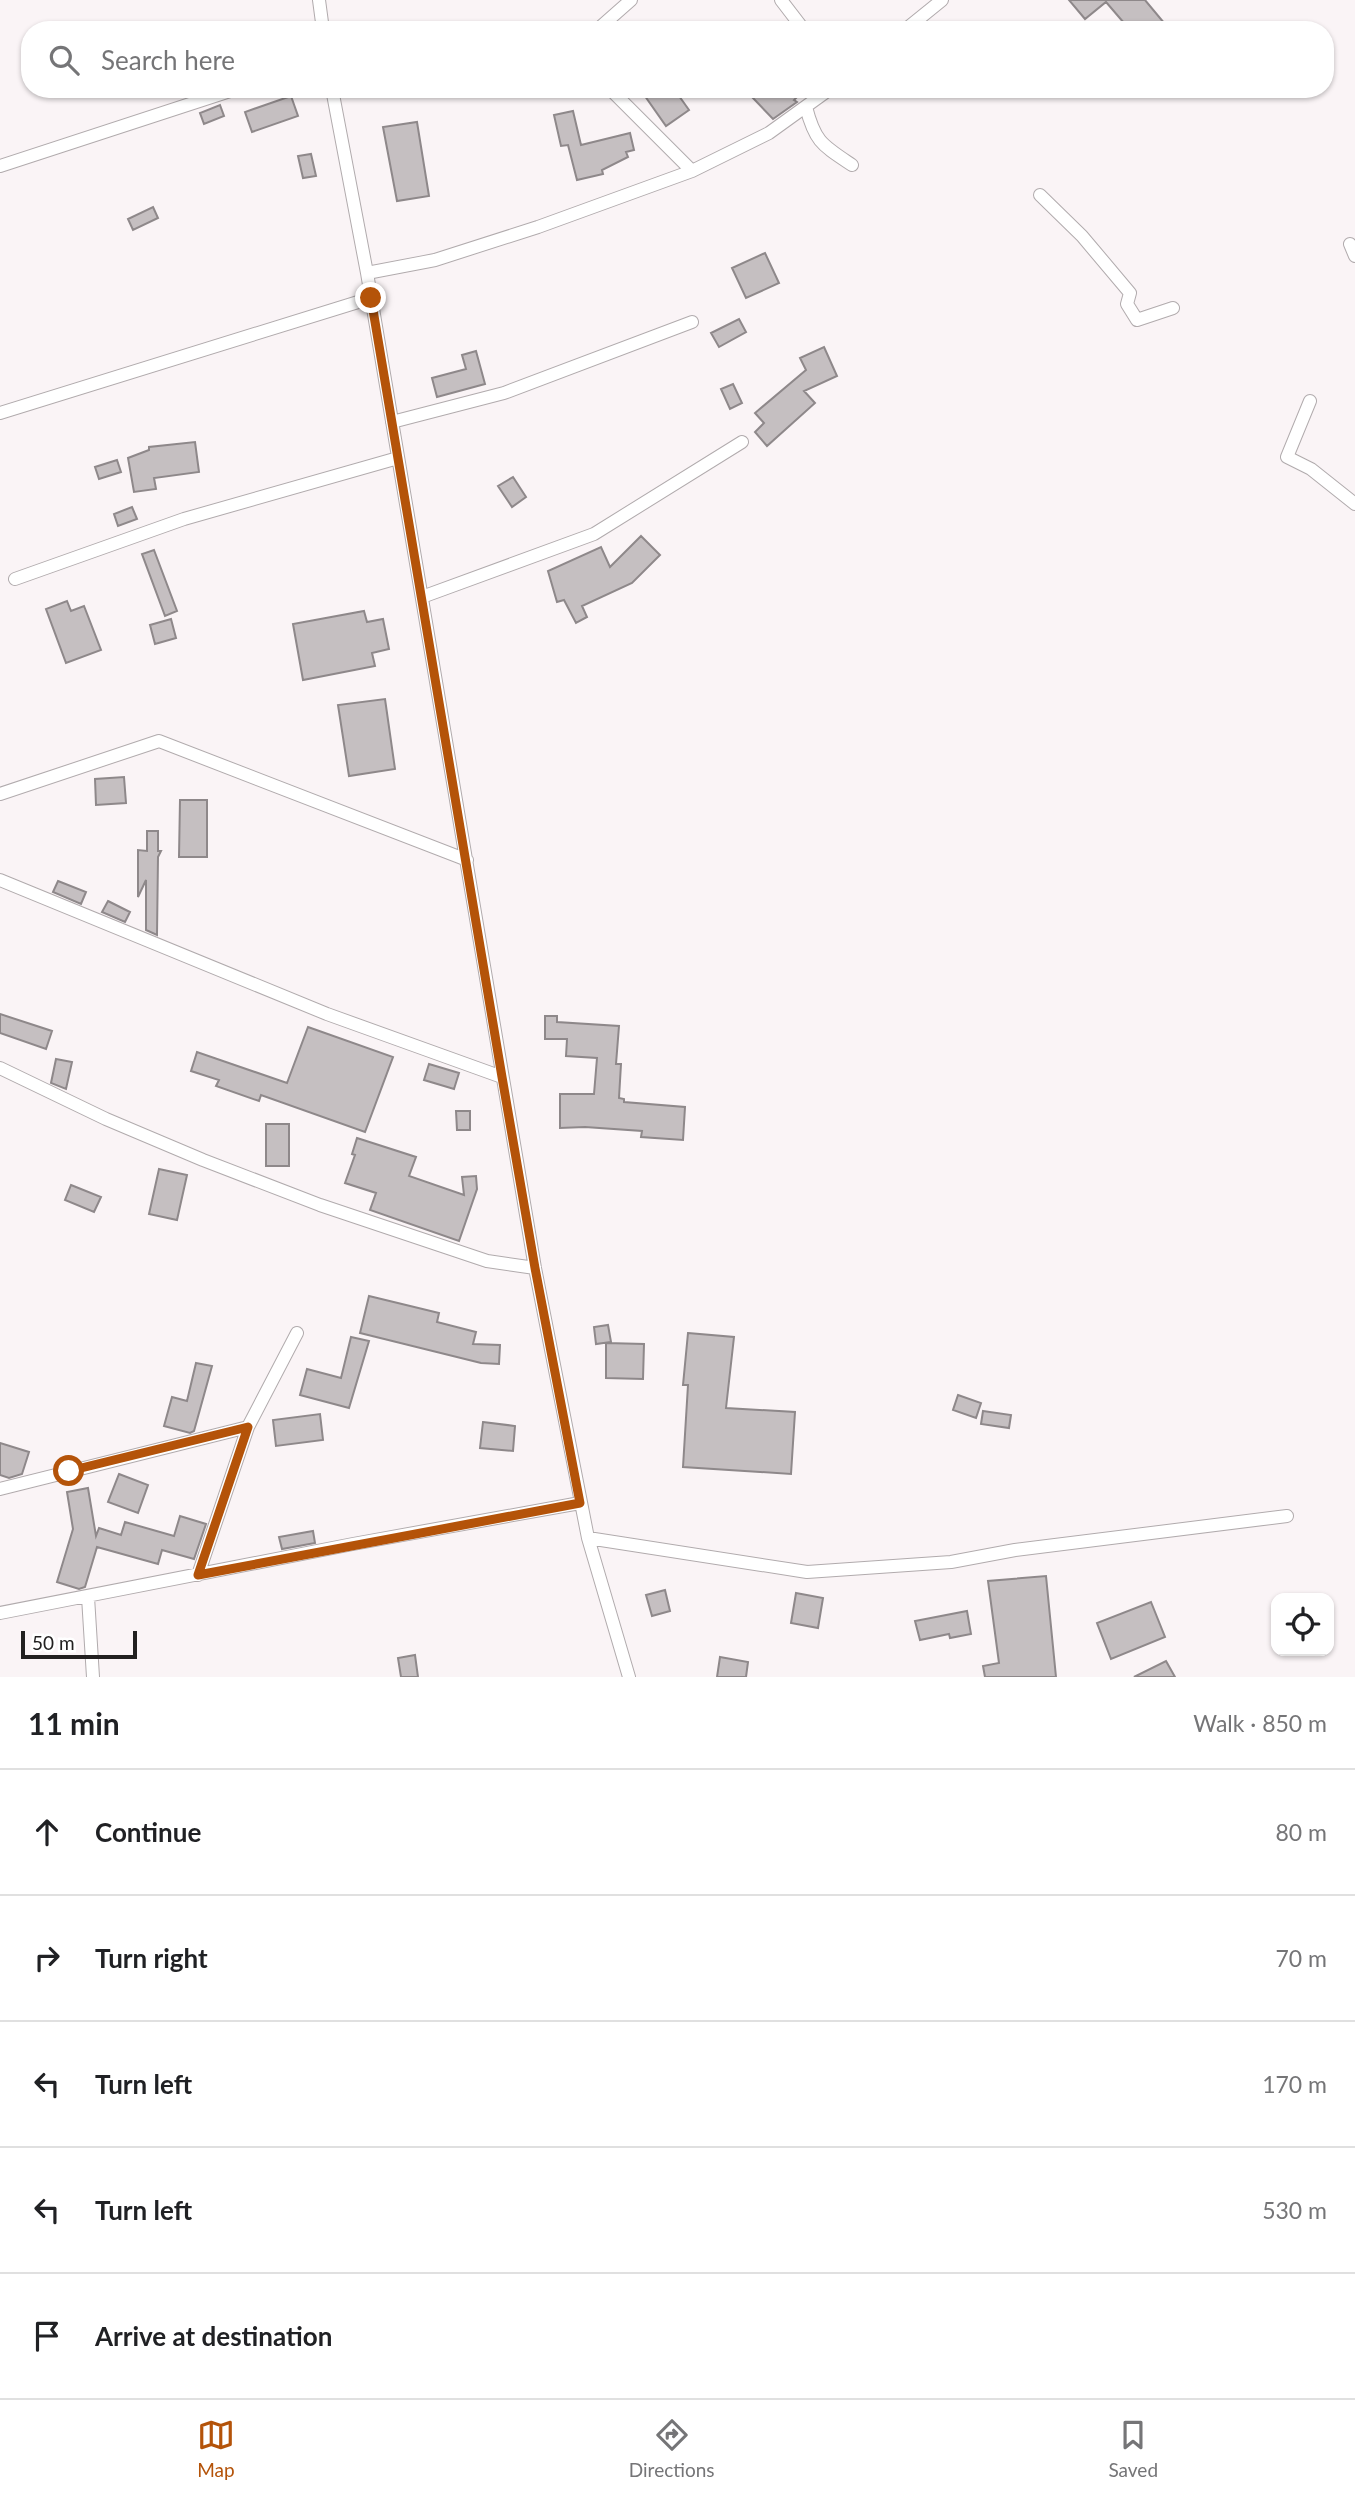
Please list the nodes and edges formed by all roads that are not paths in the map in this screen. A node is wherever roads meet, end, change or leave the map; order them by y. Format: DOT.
graph roads {
  1 [pos="319,0"];
  2 [pos="631,0"];
  3 [pos="781,0"];
  4 [pos="942,0"];
  5 [pos="322,21"];
  6 [pos="607,21"];
  7 [pos="796,21"];
  8 [pos="916,21"];
  9 [pos="208,98"];
  10 [pos="334,98"];
  11 [pos="619,98"];
  12 [pos="818,98"];
  13 [pos="806,107"];
  14 [pos="852,165"];
  15 [pos="0,166"];
  16 [pos="692,171"];
  17 [pos="1040,195"];
  18 [pos="367,273"];
  19 [pos="371,298"];
  20 [pos="1173,308"];
  21 [pos="692,321"];
  22 [pos="1310,401"];
  23 [pos="0,413"];
  24 [pos="392,422"];
  25 [pos="742,442"];
  26 [pos="398,458"];
  27 [pos="1355,504"];
  28 [pos="15,579"];
  29 [pos="422,597"];
  30 [pos="0,794"];
  31 [pos="467,860"];
  32 [pos="0,880"];
  33 [pos="0,1069"];
  34 [pos="502,1077"];
  35 [pos="535,1268"];
  36 [pos="297,1333"];
  37 [pos="248,1427"];
  38 [pos="0,1489"];
  39 [pos="580,1503"];
  40 [pos="1287,1516"];
  41 [pos="588,1538"];
  42 [pos="198,1575"];
  43 [pos="88,1597"];
  44 [pos="0,1613"];
  45 [pos="93,1677"];
  46 [pos="629,1677"];
  1 -- 5 [label="street"];
  2 -- 6 [label="street"];
  3 -- 7 [label="street"];
  4 -- 8 [label="street"];
  9 -- 15 [label="street"];
  10 -- 18 [label="street"];
  11 -- 16 [label="street"];
  12 -- 13 [label="street"];
  13 -- 14 [label="street"];
  13 -- 16 [label="street"];
  16 -- 18 [label="street"];
  17 -- 20 [label="street"];
  18 -- 19 [label="street"];
  19 -- 23 [label="street"];
  19 -- 24 [label="street"];
  21 -- 24 [label="street"];
  22 -- 27 [label="street"];
  24 -- 26 [label="street"];
  25 -- 29 [label="street"];
  26 -- 28 [label="street"];
  26 -- 29 [label="street"];
  29 -- 31 [label="street"];
  30 -- 31 [label="street"];
  31 -- 34 [label="street"];
  32 -- 34 [label="street"];
  33 -- 35 [label="street"];
  34 -- 35 [label="street"];
  35 -- 39 [label="street"];
  36 -- 37 [label="street"];
  37 -- 38 [label="street"];
  37 -- 42 [label="street"];
  39 -- 41 [label="street"];
  39 -- 42 [label="street"];
  40 -- 41 [label="street"];
  41 -- 46 [label="street"];
  42 -- 43 [label="street"];
  43 -- 44 [label="street"];
  43 -- 45 [label="street"];
}
